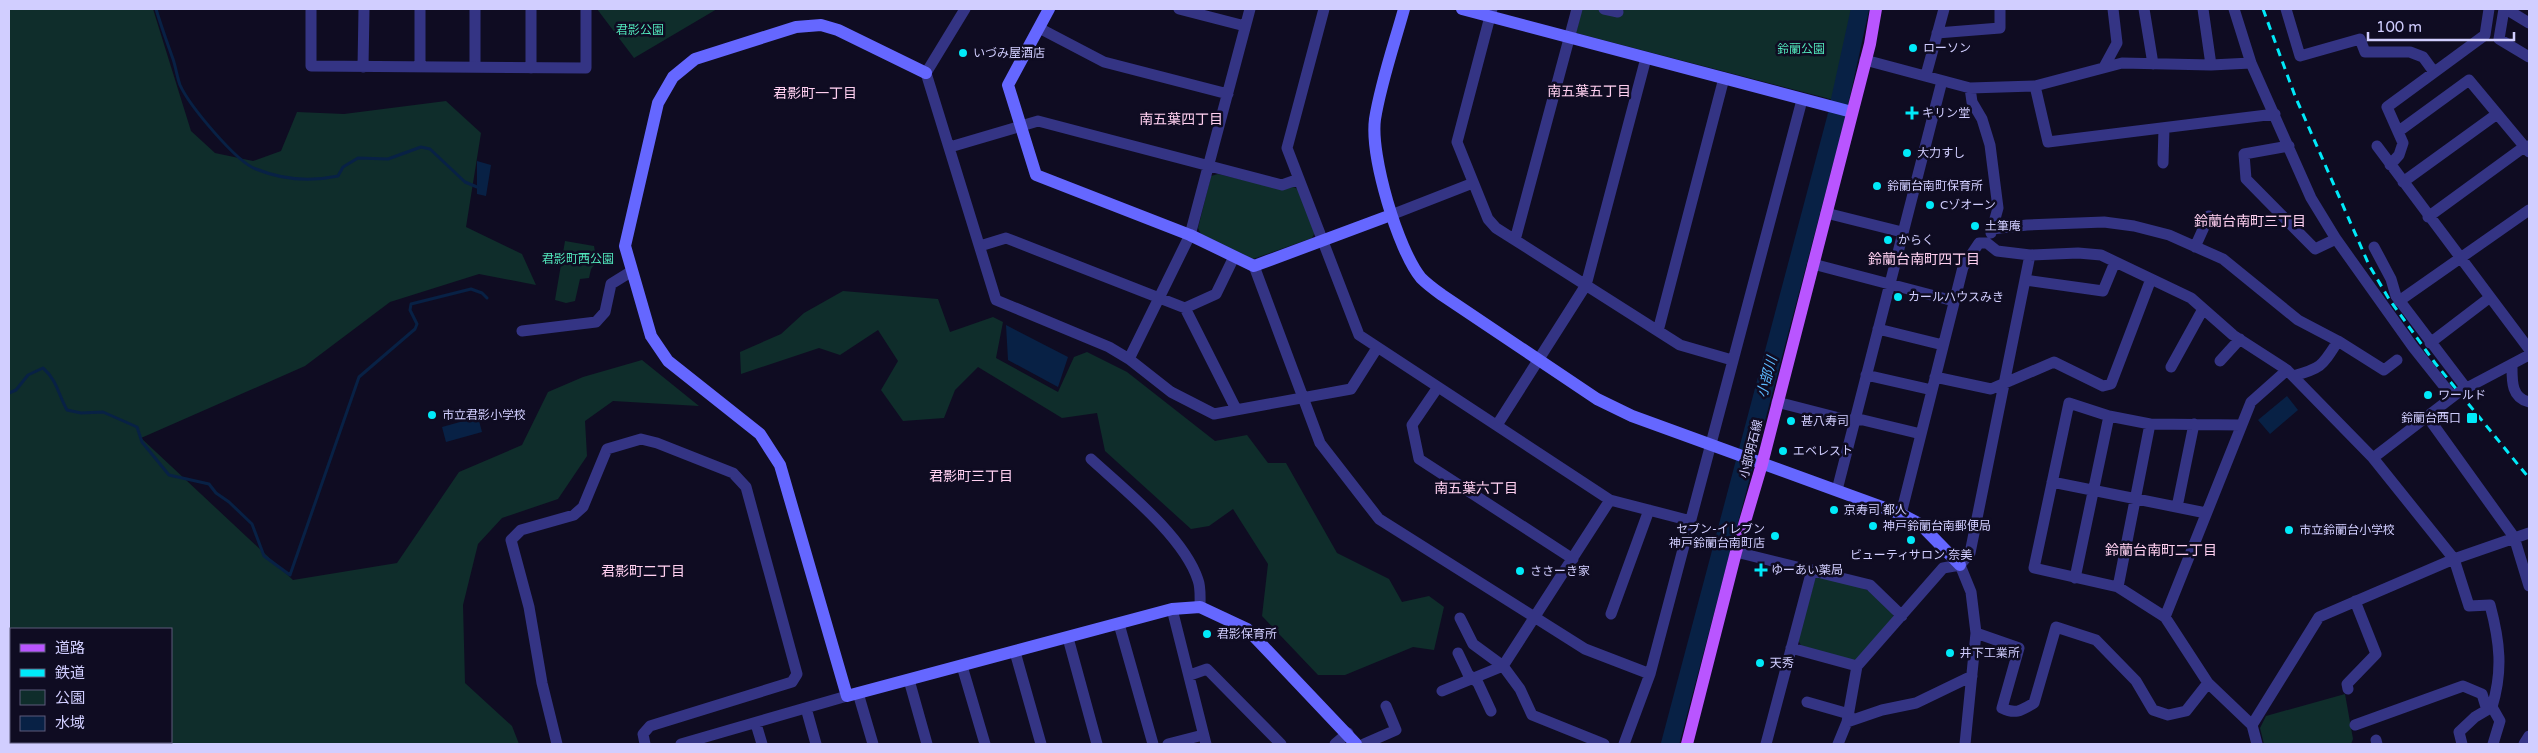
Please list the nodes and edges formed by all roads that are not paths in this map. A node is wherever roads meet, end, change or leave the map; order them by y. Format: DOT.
graph roads {
  1 [pos="311,9"];
  2 [pos="364,9"];
  3 [pos="420,9"];
  4 [pos="475,9"];
  5 [pos="531,9"];
  6 [pos="586,9"];
  7 [pos="965,9"];
  8 [pos="1049,9"];
  9 [pos="1179,9"];
  10 [pos="1250,9"];
  11 [pos="1324,9"];
  12 [pos="1404,9"];
  13 [pos="1462,9"];
  14 [pos="1577,9"];
  15 [pos="1604,9"];
  16 [pos="1876,9"];
  17 [pos="1884,9"];
  18 [pos="1944,9"];
  19 [pos="2000,9"];
  20 [pos="2113,9"];
  21 [pos="2144,9"];
  22 [pos="2203,9"];
  23 [pos="2234,9"];
  24 [pos="2286,9"];
  25 [pos="2489,9"];
  26 [pos="2505,9"];
  27 [pos="1491,12"];
  28 [pos="1618,12"];
  29 [pos="2529,23"];
  30 [pos="1245,26"];
  31 [pos="1039,28"];
  32 [pos="1937,32"];
  33 [pos="1569,38"];
  34 [pos="1870,44"];
  35 [pos="2529,57"];
  36 [pos="1646,58"];
  37 [pos="1865,60"];
  38 [pos="2251,63"];
  39 [pos="2153,64"];
  40 [pos="2211,65"];
  41 [pos="363,66"];
  42 [pos="420,67"];
  43 [pos="475,67"];
  44 [pos="2104,67"];
  45 [pos="531,68"];
  46 [pos="2434,72"];
  47 [pos="926,73"];
  48 [pos="1926,75"];
  49 [pos="1724,78"];
  50 [pos="1942,81"];
  51 [pos="2036,86"];
  52 [pos="1970,88"];
  53 [pos="1228,94"];
  54 [pos="1802,100"];
  55 [pos="1849,111"];
  56 [pos="2275,114"];
  57 [pos="2497,114"];
  58 [pos="1020,127"];
  59 [pos="2164,128"];
  60 [pos="2399,131"];
  61 [pos="2289,146"];
  62 [pos="2377,146"];
  63 [pos="950,147"];
  64 [pos="2528,148"];
  65 [pos="2163,163"];
  66 [pos="2390,165"];
  67 [pos="1209,167"];
  68 [pos="1299,179"];
  69 [pos="2403,182"];
  70 [pos="1473,184"];
  71 [pos="2529,210"];
  72 [pos="1826,213"];
  73 [pos="1392,214"];
  74 [pos="2209,216"];
  75 [pos="2428,216"];
  76 [pos="1992,228"];
  77 [pos="1902,232"];
  78 [pos="1190,236"];
  79 [pos="1322,240"];
  80 [pos="1515,240"];
  81 [pos="2336,240"];
  82 [pos="1987,243"];
  83 [pos="980,246"];
  84 [pos="2195,247"];
  85 [pos="2374,247"];
  86 [pos="2030,255"];
  87 [pos="1234,257"];
  88 [pos="2461,260"];
  89 [pos="2115,262"];
  90 [pos="1813,264"];
  91 [pos="1254,266"];
  92 [pos="632,271"];
  93 [pos="2151,279"];
  94 [pos="2025,280"];
  95 [pos="1889,284"];
  96 [pos="1586,285"];
  97 [pos="1159,298"];
  98 [pos="2489,298"];
  99 [pos="1954,301"];
  100 [pos="2399,301"];
  101 [pos="1185,308"];
  102 [pos="2203,309"];
  103 [pos="1878,329"];
  104 [pos="522,331"];
  105 [pos="1658,331"];
  106 [pos="2240,339"];
  107 [pos="2338,341"];
  108 [pos="2430,343"];
  109 [pos="1943,345"];
  110 [pos="1377,348"];
  111 [pos="2529,349"];
  112 [pos="2529,354"];
  113 [pos="1129,359"];
  114 [pos="1539,360"];
  115 [pos="1732,360"];
  116 [pos="2397,360"];
  117 [pos="2220,361"];
  118 [pos="2512,365"];
  119 [pos="2171,367"];
  120 [pos="2290,373"];
  121 [pos="1866,375"];
  122 [pos="1935,377"];
  123 [pos="2003,385"];
  124 [pos="1438,387"];
  125 [pos="2466,388"];
  126 [pos="1932,390"];
  127 [pos="2452,396"];
  128 [pos="1302,397"];
  129 [pos="1777,402"];
  130 [pos="2529,402"];
  131 [pos="1236,409"];
  132 [pos="2109,416"];
  133 [pos="2427,416"];
  134 [pos="1854,420"];
  135 [pos="2150,424"];
  136 [pos="2194,424"];
  137 [pos="1497,425"];
  138 [pos="2241,425"];
  139 [pos="1921,434"];
  140 [pos="1712,447"];
  141 [pos="2373,458"];
  142 [pos="1091,459"];
  143 [pos="1756,462"];
  144 [pos="2052,482"];
  145 [pos="1837,490"];
  146 [pos="2094,490"];
  147 [pos="2135,499"];
  148 [pos="1610,500"];
  149 [pos="2177,507"];
  150 [pos="1649,510"];
  151 [pos="2206,513"];
  152 [pos="1901,514"];
  153 [pos="1691,520"];
  154 [pos="2529,533"];
  155 [pos="2514,537"];
  156 [pos="1736,552"];
  157 [pos="1573,559"];
  158 [pos="2454,559"];
  159 [pos="1960,565"];
  160 [pos="1812,570"];
  161 [pos="2075,578"];
  162 [pos="2529,586"];
  163 [pos="2118,587"];
  164 [pos="2355,600"];
  165 [pos="1200,607"];
  166 [pos="1172,609"];
  167 [pos="1611,614"];
  168 [pos="1902,616"];
  169 [pos="2165,616"];
  170 [pos="1460,618"];
  171 [pos="1536,618"];
  172 [pos="1119,624"];
  173 [pos="1976,633"];
  174 [pos="1068,638"];
  175 [pos="1791,648"];
  176 [pos="1015,652"];
  177 [pos="1458,653"];
  178 [pos="962,666"];
  179 [pos="1503,666"];
  180 [pos="1858,666"];
  181 [pos="1650,674"];
  182 [pos="1190,675"];
  183 [pos="1972,676"];
  184 [pos="1474,678"];
  185 [pos="910,680"];
  186 [pos="2208,683"];
  187 [pos="2348,689"];
  188 [pos="1442,691"];
  189 [pos="852,694"];
  190 [pos="1807,702"];
  191 [pos="1386,706"];
  192 [pos="806,708"];
  193 [pos="2490,709"];
  194 [pos="1490,711"];
  195 [pos="1848,718"];
  196 [pos="756,724"];
  197 [pos="2252,725"];
  198 [pos="2355,726"];
  199 [pos="1348,733"];
  200 [pos="2529,736"];
  201 [pos="1204,740"];
  202 [pos="704,741"];
  203 [pos="557,744"];
  204 [pos="645,744"];
  205 [pos="681,744"];
  206 [pos="762,744"];
  207 [pos="816,744"];
  208 [pos="873,744"];
  209 [pos="928,744"];
  210 [pos="985,744"];
  211 [pos="1041,744"];
  212 [pos="1097,744"];
  213 [pos="1153,744"];
  214 [pos="1168,744"];
  215 [pos="1281,744"];
  216 [pos="1335,744"];
  217 [pos="1356,744"];
  218 [pos="1364,744"];
  219 [pos="1604,744"];
  220 [pos="1624,744"];
  221 [pos="1687,744"];
  222 [pos="1766,744"];
  223 [pos="1838,744"];
  224 [pos="1964,744"];
  225 [pos="2257,744"];
  226 [pos="2462,744"];
  227 [pos="2493,744"];
  228 [pos="2524,744"];
  1 -- 41 [label="street"];
  2 -- 41 [label="street"];
  3 -- 42 [label="street"];
  4 -- 43 [label="street"];
  5 -- 45 [label="street"];
  6 -- 45 [label="street"];
  7 -- 47 [label="street"];
  8 -- 31 [label="street"];
  9 -- 30 [label="street"];
  10 -- 30 [label="street"];
  11 -- 68 [label="street"];
  12 -- 73 [label="street"];
  13 -- 27 [label="street"];
  14 -- 33 [label="street"];
  15 -- 28 [label="street"];
  16 -- 34 [label="main road, 小部明石線"];
  17 -- 34 [label="main road, 小部明石線"];
  18 -- 32 [label="street"];
  19 -- 32 [label="street"];
  20 -- 44 [label="street"];
  21 -- 39 [label="street"];
  22 -- 40 [label="street"];
  23 -- 38 [label="street"];
  24 -- 46 [label="street"];
  25 -- 46 [label="street"];
  26 -- 29 [label="street"];
  26 -- 35 [label="street"];
  27 -- 33 [label="street"];
  27 -- 70 [label="street"];
  30 -- 53 [label="street"];
  31 -- 53 [label="street"];
  31 -- 58 [label="street"];
  32 -- 48 [label="street"];
  33 -- 36 [label="street"];
  33 -- 80 [label="street"];
  34 -- 37 [label="main road, 小部明石線"];
  36 -- 49 [label="street"];
  36 -- 96 [label="street"];
  37 -- 48 [label="street"];
  37 -- 55 [label="main road, 小部明石線"];
  38 -- 40 [label="street"];
  38 -- 56 [label="street"];
  39 -- 40 [label="street"];
  39 -- 44 [label="street"];
  41 -- 42 [label="street"];
  42 -- 43 [label="street"];
  43 -- 45 [label="street"];
  44 -- 51 [label="street"];
  46 -- 60 [label="street"];
  47 -- 63 [label="street"];
  47 -- 92 [label="street"];
  48 -- 50 [label="street"];
  49 -- 54 [label="street"];
  49 -- 105 [label="street"];
  50 -- 52 [label="street"];
  50 -- 77 [label="street"];
  51 -- 52 [label="street"];
  51 -- 59 [label="street"];
  52 -- 76 [label="street"];
  53 -- 67 [label="street"];
  54 -- 55 [label="street"];
  54 -- 115 [label="street"];
  55 -- 72 [label="main road, 小部明石線"];
  56 -- 59 [label="street"];
  56 -- 61 [label="street"];
  57 -- 60 [label="street"];
  57 -- 64 [label="street"];
  57 -- 69 [label="street"];
  58 -- 63 [label="street"];
  58 -- 67 [label="street"];
  58 -- 78 [label="street"];
  59 -- 65 [label="street"];
  60 -- 66 [label="street"];
  61 -- 81 [label="street"];
  61 -- 81 [label="street"];
  62 -- 66 [label="street"];
  63 -- 83 [label="street"];
  64 -- 75 [label="street"];
  66 -- 69 [label="street"];
  67 -- 68 [label="street"];
  67 -- 78 [label="street"];
  68 -- 79 [label="street"];
  69 -- 75 [label="street"];
  70 -- 73 [label="street"];
  70 -- 80 [label="street"];
  71 -- 88 [label="street"];
  72 -- 77 [label="street"];
  72 -- 90 [label="main road, 小部明石線"];
  73 -- 79 [label="street"];
  73 -- 114 [label="street"];
  74 -- 84 [label="street"];
  75 -- 88 [label="street"];
  76 -- 82 [label="street"];
  76 -- 84 [label="street"];
  77 -- 95 [label="street"];
  78 -- 87 [label="street"];
  78 -- 97 [label="street"];
  79 -- 91 [label="street"];
  79 -- 110 [label="street"];
  80 -- 96 [label="street"];
  81 -- 127 [label="street"];
  82 -- 86 [label="street"];
  82 -- 99 [label="street"];
  83 -- 97 [label="street"];
  83 -- 113 [label="street"];
  84 -- 107 [label="street"];
  85 -- 100 [label="street"];
  86 -- 89 [label="street"];
  86 -- 94 [label="street"];
  87 -- 91 [label="street"];
  87 -- 101 [label="street"];
  88 -- 98 [label="street"];
  88 -- 100 [label="street"];
  89 -- 93 [label="street"];
  89 -- 94 [label="street"];
  90 -- 95 [label="street"];
  90 -- 129 [label="main road, 小部明石線"];
  91 -- 128 [label="street"];
  92 -- 104 [label="street"];
  92 -- 189 [label="street"];
  93 -- 102 [label="street"];
  93 -- 123 [label="street"];
  94 -- 123 [label="street"];
  95 -- 99 [label="street"];
  95 -- 103 [label="street"];
  96 -- 105 [label="street"];
  96 -- 114 [label="street"];
  97 -- 101 [label="street"];
  97 -- 113 [label="street"];
  98 -- 108 [label="street"];
  98 -- 111 [label="street"];
  99 -- 109 [label="street"];
  100 -- 108 [label="street"];
  101 -- 131 [label="street"];
  102 -- 106 [label="street"];
  102 -- 119 [label="street"];
  103 -- 109 [label="street"];
  103 -- 121 [label="street"];
  105 -- 115 [label="street"];
  106 -- 117 [label="street"];
  106 -- 120 [label="street"];
  107 -- 116 [label="street"];
  107 -- 120 [label="street"];
  108 -- 125 [label="street"];
  109 -- 122 [label="street"];
  110 -- 124 [label="street"];
  110 -- 128 [label="street"];
  112 -- 118 [label="street"];
  113 -- 131 [label="street"];
  114 -- 137 [label="street"];
  114 -- 140 [label="street"];
  115 -- 140 [label="street"];
  118 -- 125 [label="street"];
  118 -- 130 [label="street"];
  120 -- 138 [label="street"];
  120 -- 141 [label="street"];
  121 -- 126 [label="street"];
  121 -- 134 [label="street"];
  122 -- 123 [label="street"];
  122 -- 126 [label="street"];
  123 -- 159 [label="street"];
  124 -- 137 [label="street"];
  124 -- 157 [label="street"];
  125 -- 127 [label="street"];
  126 -- 139 [label="street"];
  127 -- 133 [label="street"];
  128 -- 131 [label="street"];
  128 -- 171 [label="street"];
  129 -- 134 [label="street"];
  129 -- 143 [label="main road, 小部明石線"];
  132 -- 135 [label="street"];
  132 -- 144 [label="street"];
  132 -- 146 [label="street"];
  133 -- 141 [label="street"];
  133 -- 155 [label="street"];
  134 -- 139 [label="street"];
  134 -- 145 [label="street"];
  135 -- 136 [label="street"];
  135 -- 147 [label="street"];
  136 -- 138 [label="street"];
  136 -- 149 [label="street"];
  137 -- 148 [label="street"];
  138 -- 151 [label="street"];
  139 -- 152 [label="street"];
  140 -- 143 [label="street"];
  140 -- 153 [label="street"];
  141 -- 158 [label="street"];
  142 -- 165 [label="street"];
  143 -- 145 [label="street"];
  143 -- 156 [label="main road, 小部明石線"];
  144 -- 146 [label="street"];
  144 -- 161 [label="street"];
  145 -- 152 [label="street"];
  146 -- 147 [label="street"];
  146 -- 161 [label="street"];
  147 -- 149 [label="street"];
  147 -- 163 [label="street"];
  148 -- 150 [label="street"];
  148 -- 157 [label="street"];
  149 -- 151 [label="street"];
  150 -- 153 [label="street"];
  150 -- 167 [label="street"];
  151 -- 169 [label="street"];
  152 -- 159 [label="street"];
  153 -- 181 [label="street"];
  154 -- 155 [label="street"];
  155 -- 158 [label="street"];
  155 -- 162 [label="street"];
  156 -- 160 [label="street"];
  156 -- 221 [label="main road, 小部明石線"];
  157 -- 171 [label="street"];
  158 -- 164 [label="street"];
  158 -- 193 [label="street"];
  159 -- 168 [label="street"];
  159 -- 173 [label="street"];
  160 -- 168 [label="street"];
  160 -- 175 [label="street"];
  161 -- 163 [label="street"];
  163 -- 169 [label="street"];
  164 -- 187 [label="street"];
  164 -- 197 [label="street"];
  165 -- 166 [label="street"];
  165 -- 199 [label="street"];
  166 -- 172 [label="street"];
  166 -- 182 [label="street"];
  168 -- 180 [label="street"];
  169 -- 186 [label="street"];
  170 -- 179 [label="street"];
  171 -- 179 [label="street"];
  171 -- 181 [label="street"];
  172 -- 174 [label="street"];
  172 -- 213 [label="street"];
  173 -- 183 [label="street"];
  173 -- 186 [label="street"];
  174 -- 176 [label="street"];
  174 -- 212 [label="street"];
  175 -- 180 [label="street"];
  175 -- 222 [label="street"];
  176 -- 178 [label="street"];
  176 -- 211 [label="street"];
  177 -- 184 [label="street"];
  178 -- 185 [label="street"];
  178 -- 210 [label="street"];
  179 -- 184 [label="street"];
  179 -- 219 [label="street"];
  180 -- 195 [label="street"];
  181 -- 220 [label="street"];
  182 -- 201 [label="street"];
  182 -- 215 [label="street"];
  183 -- 195 [label="street"];
  183 -- 224 [label="street"];
  184 -- 188 [label="street"];
  184 -- 194 [label="street"];
  185 -- 189 [label="street"];
  185 -- 209 [label="street"];
  186 -- 197 [label="street"];
  189 -- 192 [label="street"];
  189 -- 208 [label="street"];
  190 -- 195 [label="street"];
  191 -- 218 [label="street"];
  192 -- 196 [label="street"];
  192 -- 207 [label="street"];
  193 -- 198 [label="street"];
  193 -- 226 [label="street"];
  193 -- 227 [label="street"];
  195 -- 223 [label="street"];
  196 -- 202 [label="street"];
  196 -- 206 [label="street"];
  197 -- 225 [label="street"];
  199 -- 216 [label="street"];
  199 -- 217 [label="street"];
  200 -- 228 [label="street"];
  201 -- 214 [label="street"];
  202 -- 205 [label="street"];
  203 -- 204 [label="street"];
}
